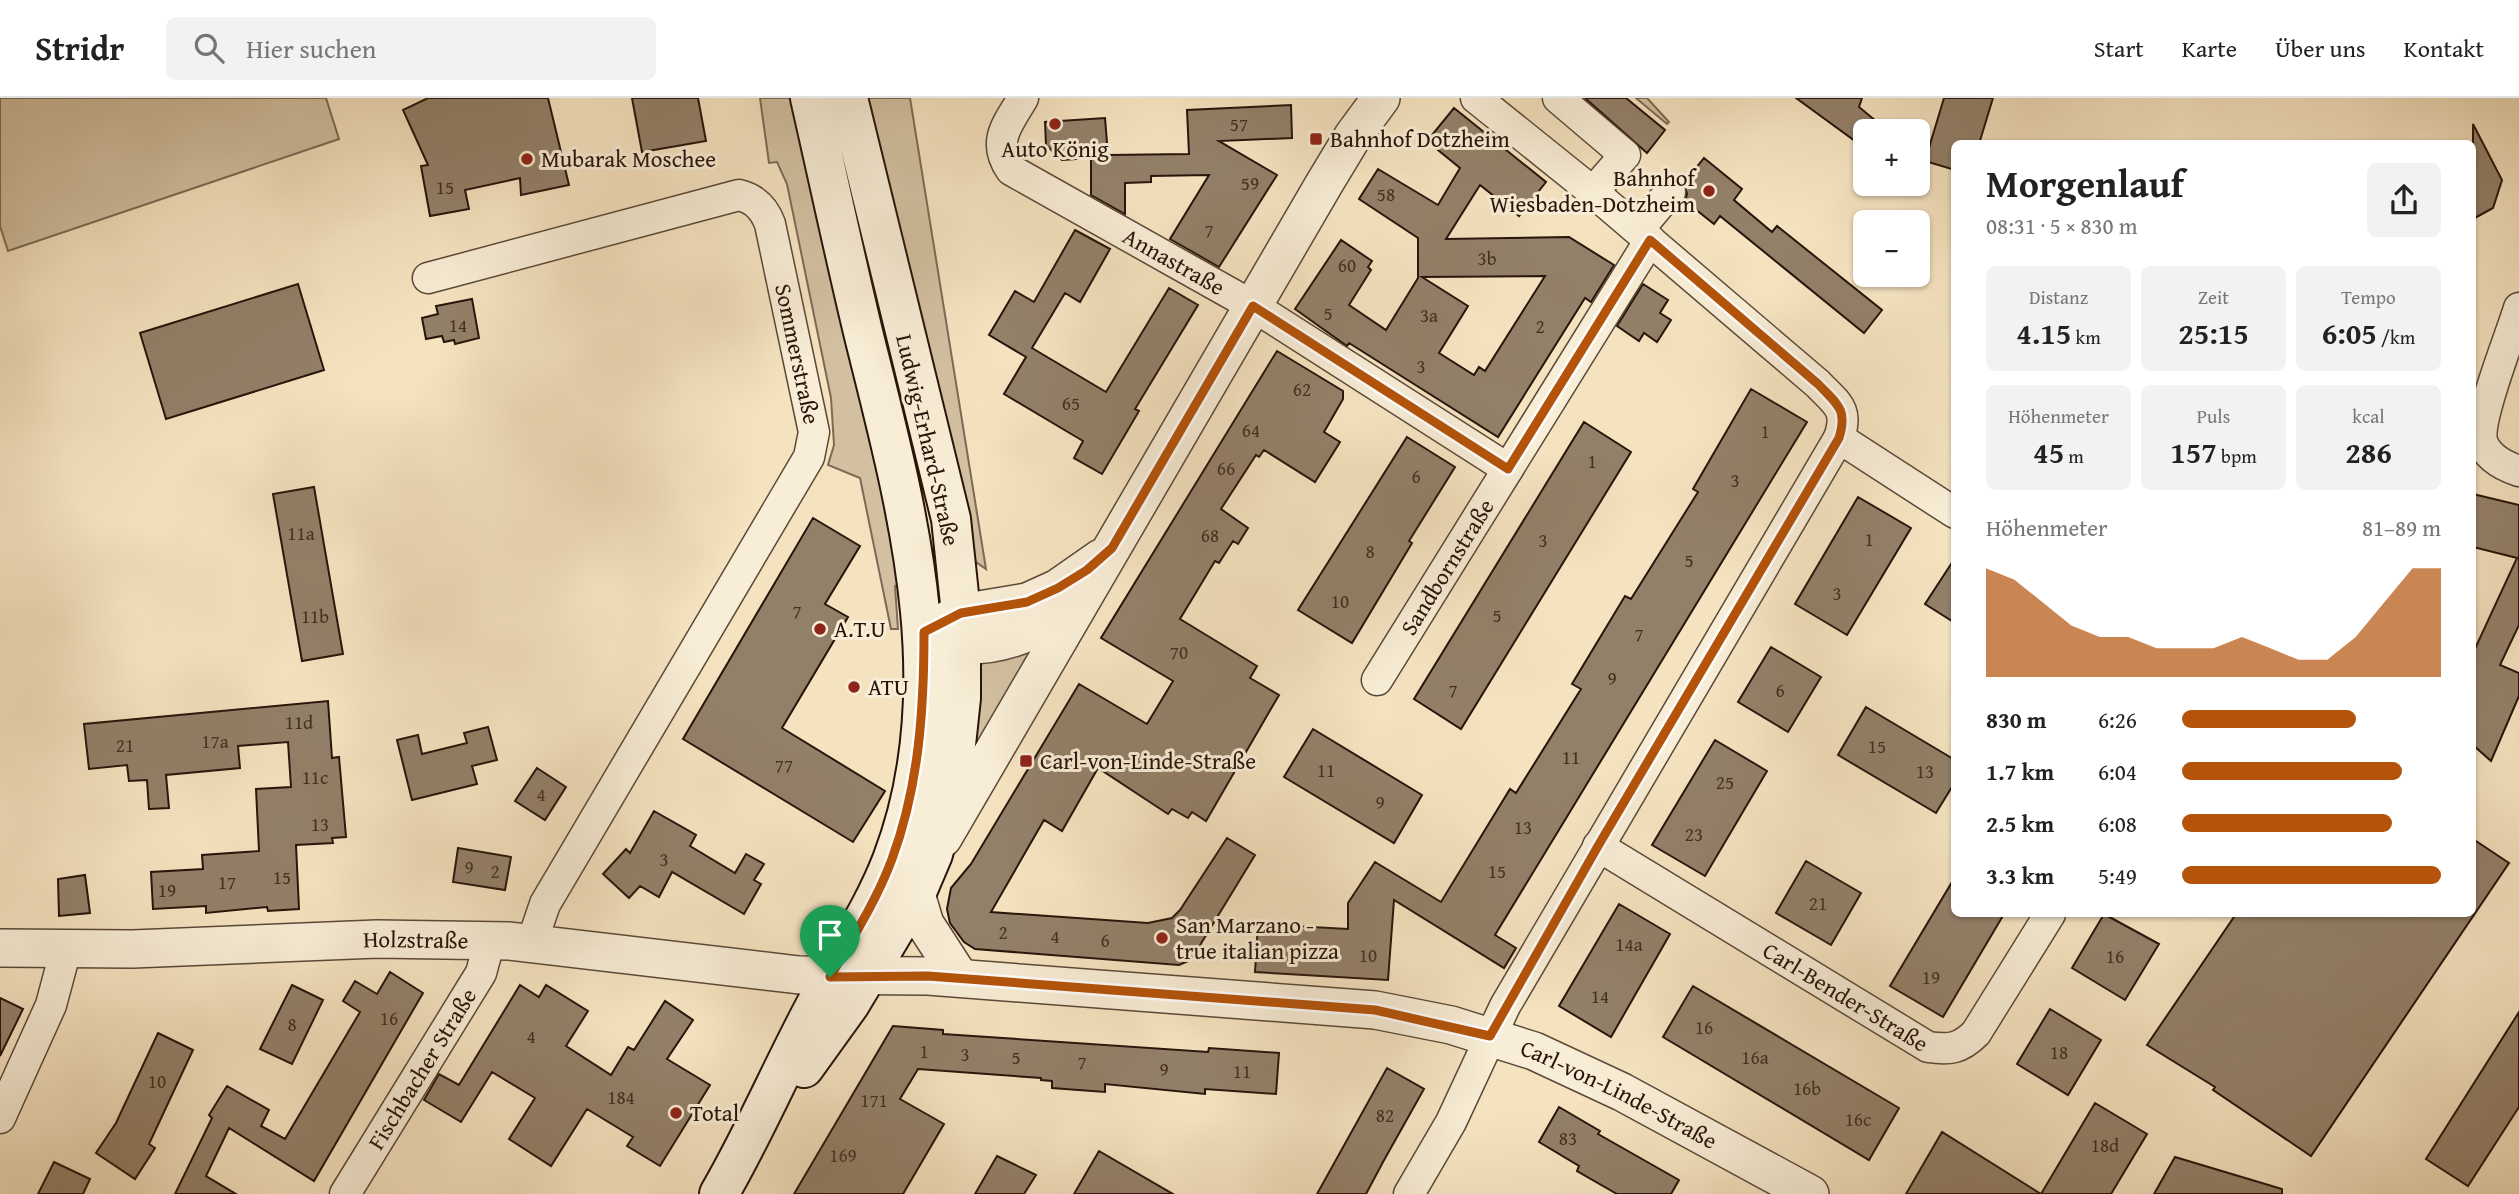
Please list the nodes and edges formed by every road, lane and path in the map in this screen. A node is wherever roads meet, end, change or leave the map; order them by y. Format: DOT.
graph roads {
  1 [pos="810,98"];
  2 [pos="848,98"];
  3 [pos="1023,98"];
  4 [pos="1366,98"];
  5 [pos="1381,98"];
  6 [pos="1476,98"];
  7 [pos="1558,98"];
  8 [pos="1353,136"];
  9 [pos="1593,192"];
  10 [pos="1670,192"];
  11 [pos="1644,235"];
  12 [pos="428,278"];
  13 [pos="1253,306"];
  14 [pos="2519,308"];
  15 [pos="1841,424"];
  16 [pos="1508,469"];
  17 [pos="2519,471"];
  18 [pos="1951,510"];
  19 [pos="1112,548"];
  20 [pos="1083,599"];
  21 [pos="961,629"];
  22 [pos="924,632"];
  23 [pos="1377,680"];
  24 [pos="1598,846"];
  25 [pos="933,853"];
  26 [pos="916,894"];
  27 [pos="2048,917"];
  28 [pos="491,940"];
  29 [pos="532,942"];
  30 [pos="0,948"];
  31 [pos="66,949"];
  32 [pos="848,977"];
  33 [pos="960,978"];
  34 [pos="1490,1036"];
  35 [pos="0,1118"];
  36 [pos="345,1194"];
  37 [pos="719,1194"];
  38 [pos="1409,1194"];
  39 [pos="1810,1194"];
  1 -- 22 [label="main road, Ludwig-Erhard-Straße"];
  2 -- 21 [label="main road, Ludwig-Erhard-Straße"];
  3 -- 13 [label="street, Annastraße"];
  4 -- 8 [label="street"];
  5 -- 8 [label="street"];
  6 -- 9 [label="street"];
  7 -- 9 [label="street"];
  8 -- 13 [label="street"];
  9 -- 11 [label="street"];
  10 -- 11 [label="street, Sandbornstraße"];
  11 -- 15 [label="street"];
  11 -- 16 [label="street, Sandbornstraße"];
  12 -- 29 [label="street, Sommerstraße"];
  13 -- 16 [label="street, Annastraße"];
  13 -- 19 [label="street"];
  14 -- 17 [label="street"];
  15 -- 18 [label="street"];
  15 -- 24 [label="street"];
  16 -- 23 [label="street, Sandbornstraße"];
  19 -- 20 [label="street"];
  19 -- 21 [label="street"];
  20 -- 21 [label="street"];
  20 -- 25 [label="street"];
  21 -- 22 [label="street"];
  21 -- 25 [label="main road, Ludwig-Erhard-Straße"];
  22 -- 32 [label="main road, Ludwig-Erhard-Straße"];
  24 -- 27 [label="street, Carl-Bender-Straße"];
  24 -- 34 [label="street"];
  25 -- 26 [label="main road, Ludwig-Erhard-Straße"];
  26 -- 32 [label="main road, Ludwig-Erhard-Straße"];
  26 -- 33 [label="street"];
  28 -- 29 [label="street, Holzstraße"];
  28 -- 31 [label="street, Holzstraße"];
  28 -- 36 [label="street, Fischbacher Straße"];
  29 -- 32 [label="street, Holzstraße"];
  30 -- 31 [label="street, Holzstraße"];
  31 -- 35 [label="street"];
  32 -- 33 [label="street, Carl-von-Linde-Straße"];
  32 -- 37 [label="main road"];
  33 -- 34 [label="street, Carl-von-Linde-Straße"];
  34 -- 38 [label="street"];
  34 -- 39 [label="street, Carl-von-Linde-Straße"];
}
